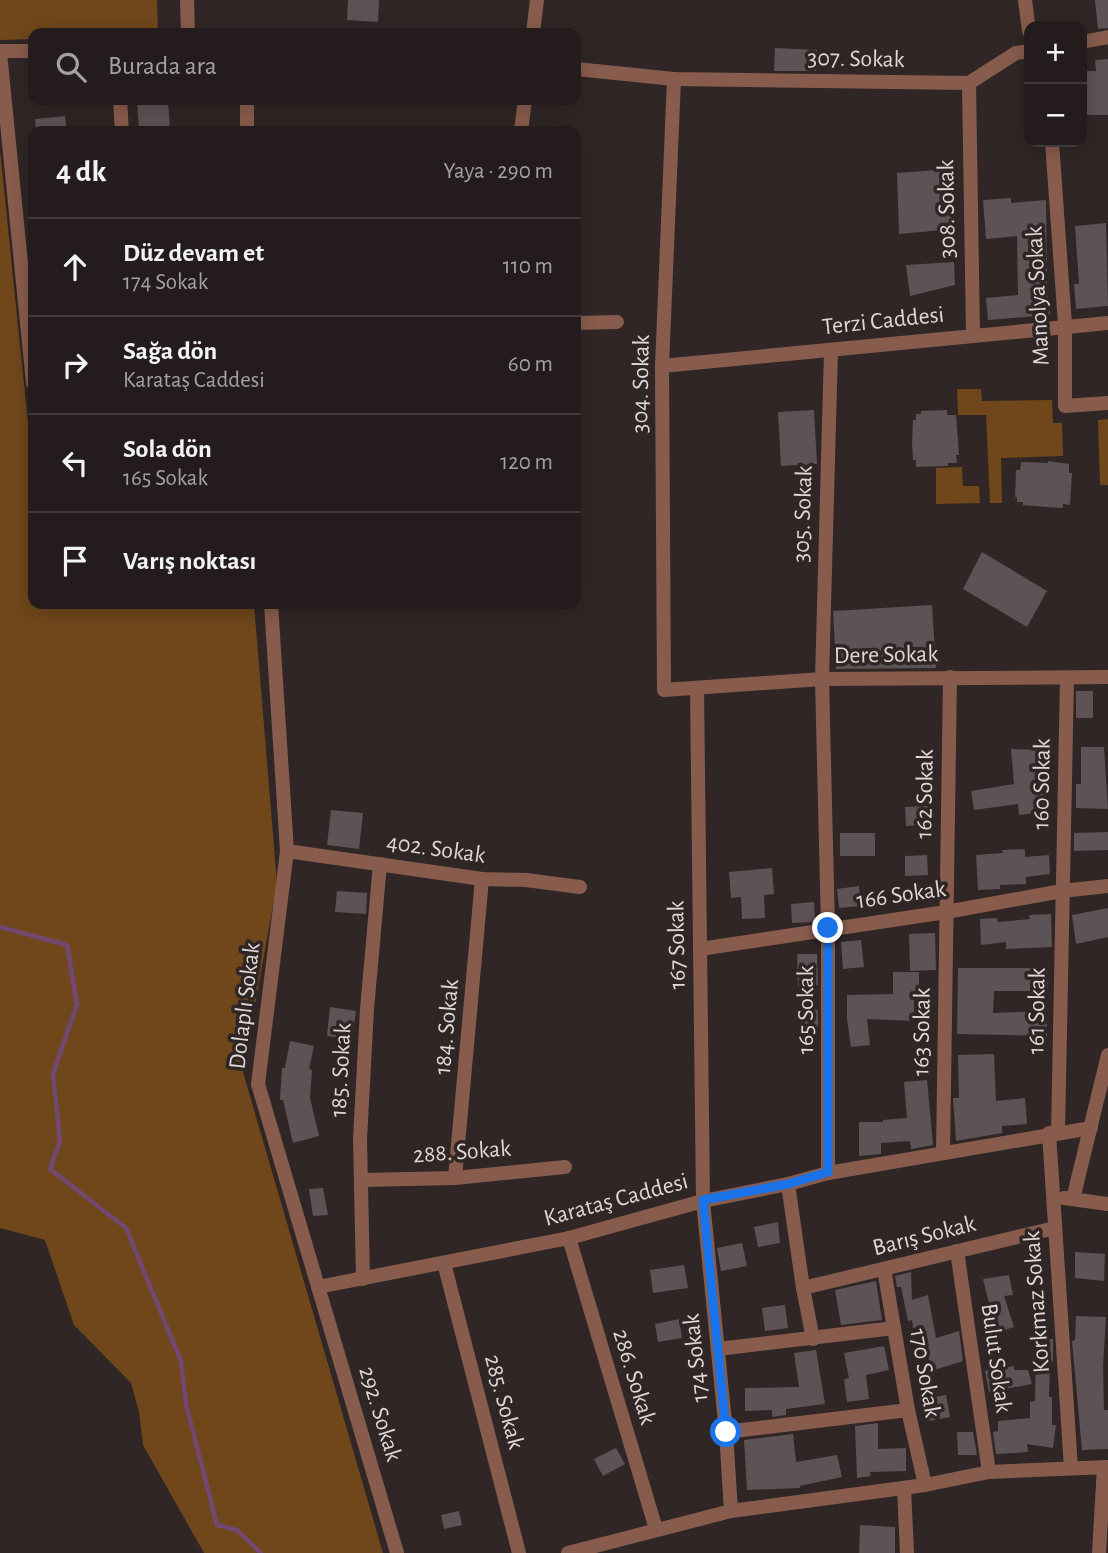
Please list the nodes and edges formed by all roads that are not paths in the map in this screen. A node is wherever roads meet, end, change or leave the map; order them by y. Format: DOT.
graph roads {
  1 [pos="187,0"];
  2 [pos="537,0"];
  3 [pos="1025,0"];
  4 [pos="1028,21"];
  5 [pos="188,28"];
  6 [pos="534,28"];
  7 [pos="1108,37"];
  8 [pos="1087,40"];
  9 [pos="28,51"];
  10 [pos="0,52"];
  11 [pos="1024,52"];
  12 [pos="581,70"];
  13 [pos="674,79"];
  14 [pos="969,83"];
  15 [pos="120,105"];
  16 [pos="247,105"];
  17 [pos="524,105"];
  18 [pos="122,126"];
  19 [pos="247,126"];
  20 [pos="522,126"];
  21 [pos="1052,147"];
  22 [pos="617,322"];
  23 [pos="581,323"];
  24 [pos="1108,323"];
  25 [pos="1065,325"];
  26 [pos="28,333"];
  27 [pos="973,335"];
  28 [pos="831,349"];
  29 [pos="662,366"];
  30 [pos="1108,403"];
  31 [pos="271,609"];
  32 [pos="950,677"];
  33 [pos="1108,677"];
  34 [pos="1067,678"];
  35 [pos="822,679"];
  36 [pos="697,688"];
  37 [pos="664,690"];
  38 [pos="287,851"];
  39 [pos="380,864"];
  40 [pos="482,880"];
  41 [pos="1108,886"];
  42 [pos="580,887"];
  43 [pos="1062,891"];
  44 [pos="946,912"];
  45 [pos="828,928"];
  46 [pos="700,949"];
  47 [pos="1108,1055"];
  48 [pos="1091,1128"];
  49 [pos="1053,1133"];
  50 [pos="943,1153"];
  51 [pos="565,1167"];
  52 [pos="828,1172"];
  53 [pos="455,1178"];
  54 [pos="362,1180"];
  55 [pos="788,1184"];
  56 [pos="1053,1197"];
  57 [pos="1073,1199"];
  58 [pos="703,1200"];
  59 [pos="1108,1204"];
  60 [pos="1055,1227"];
  61 [pos="569,1238"];
  62 [pos="957,1251"];
  63 [pos="444,1263"];
  64 [pos="884,1269"];
  65 [pos="363,1279"];
  66 [pos="318,1287"];
  67 [pos="803,1288"];
  68 [pos="894,1328"];
  69 [pos="813,1339"];
  70 [pos="718,1349"];
  71 [pos="908,1410"];
  72 [pos="726,1432"];
  73 [pos="1106,1467"];
  74 [pos="1071,1468"];
  75 [pos="989,1472"];
  76 [pos="925,1485"];
  77 [pos="904,1488"];
  78 [pos="731,1511"];
  79 [pos="656,1529"];
  80 [pos="1102,1550"];
  81 [pos="397,1553"];
  82 [pos="519,1553"];
  83 [pos="568,1553"];
  84 [pos="907,1553"];
  1 -- 5 [label="street"];
  2 -- 6 [label="street"];
  3 -- 4 [label="street"];
  7 -- 8 [label="street"];
  9 -- 10 [label="street"];
  10 -- 26 [label="street"];
  11 -- 14 [label="street"];
  12 -- 13 [label="street, 307. Sokak"];
  13 -- 14 [label="street, 307. Sokak"];
  13 -- 29 [label="street, 304. Sokak"];
  14 -- 27 [label="street, 308. Sokak"];
  15 -- 18 [label="street"];
  16 -- 19 [label="street"];
  17 -- 20 [label="street"];
  21 -- 25 [label="street, Manolya Sokak"];
  22 -- 23 [label="street"];
  24 -- 25 [label="street, Terzi Caddesi"];
  25 -- 27 [label="street, Terzi Caddesi"];
  25 -- 30 [label="street, Manolya Sokak"];
  27 -- 28 [label="street, Terzi Caddesi"];
  28 -- 29 [label="street, Terzi Caddesi"];
  28 -- 35 [label="street, 305. Sokak"];
  29 -- 37 [label="street, 304. Sokak"];
  31 -- 38 [label="street, Dolaplı Sokak"];
  32 -- 34 [label="street, Dere Sokak"];
  32 -- 35 [label="street, Dere Sokak"];
  32 -- 44 [label="street, 162 Sokak"];
  33 -- 34 [label="street, Dere Sokak"];
  34 -- 43 [label="street, 160 Sokak"];
  35 -- 36 [label="street, Dere Sokak"];
  35 -- 45 [label="street, 165 Sokak"];
  36 -- 37 [label="street, Dere Sokak"];
  36 -- 46 [label="street, 167 Sokak"];
  38 -- 39 [label="street, 402. Sokak"];
  38 -- 66 [label="street, Dolaplı Sokak"];
  39 -- 40 [label="street, 402. Sokak"];
  39 -- 54 [label="street, 185. Sokak"];
  40 -- 42 [label="street, 402. Sokak"];
  40 -- 53 [label="street, 184. Sokak"];
  41 -- 43 [label="street, 166 Sokak"];
  43 -- 44 [label="street, 166 Sokak"];
  43 -- 49 [label="street, 161 Sokak"];
  44 -- 45 [label="street, 166 Sokak"];
  44 -- 50 [label="street, 163 Sokak"];
  45 -- 46 [label="street, 166 Sokak"];
  45 -- 52 [label="street, 165 Sokak"];
  46 -- 58 [label="street, 167 Sokak"];
  47 -- 48 [label="street"];
  48 -- 49 [label="street, Karataş Caddesi"];
  48 -- 57 [label="street"];
  49 -- 50 [label="street, Karataş Caddesi"];
  49 -- 56 [label="street, Korkmaz Sokak"];
  50 -- 52 [label="street, Karataş Caddesi"];
  51 -- 53 [label="street, 288. Sokak"];
  52 -- 55 [label="street, Karataş Caddesi"];
  53 -- 54 [label="street, 288. Sokak"];
  54 -- 65 [label="street, 185. Sokak"];
  55 -- 58 [label="street, Karataş Caddesi"];
  55 -- 67 [label="street"];
  56 -- 57 [label="street"];
  56 -- 60 [label="street, Korkmaz Sokak"];
  57 -- 59 [label="street"];
  58 -- 61 [label="street, Karataş Caddesi"];
  58 -- 70 [label="street, 174 Sokak"];
  60 -- 62 [label="street, Barış Sokak"];
  60 -- 74 [label="street, Korkmaz Sokak"];
  61 -- 63 [label="street, Karataş Caddesi"];
  61 -- 79 [label="street, 286. Sokak"];
  62 -- 64 [label="street, Barış Sokak"];
  62 -- 75 [label="street, Bulut Sokak"];
  63 -- 65 [label="street, Karataş Caddesi"];
  63 -- 82 [label="street, 285. Sokak"];
  64 -- 67 [label="street, Barış Sokak"];
  64 -- 68 [label="street, 170 Sokak"];
  65 -- 66 [label="street, Karataş Caddesi"];
  66 -- 81 [label="street, 292. Sokak"];
  67 -- 69 [label="street"];
  68 -- 69 [label="street"];
  68 -- 71 [label="street, 170 Sokak"];
  69 -- 70 [label="street"];
  70 -- 72 [label="street, 174 Sokak"];
  71 -- 72 [label="street"];
  71 -- 76 [label="street, 170 Sokak"];
  72 -- 78 [label="street, 174 Sokak"];
  73 -- 74 [label="street"];
  73 -- 80 [label="street"];
  74 -- 75 [label="street"];
  75 -- 76 [label="street"];
  76 -- 77 [label="street"];
  77 -- 78 [label="street"];
  77 -- 84 [label="street"];
  78 -- 79 [label="street"];
  79 -- 83 [label="street"];
}
